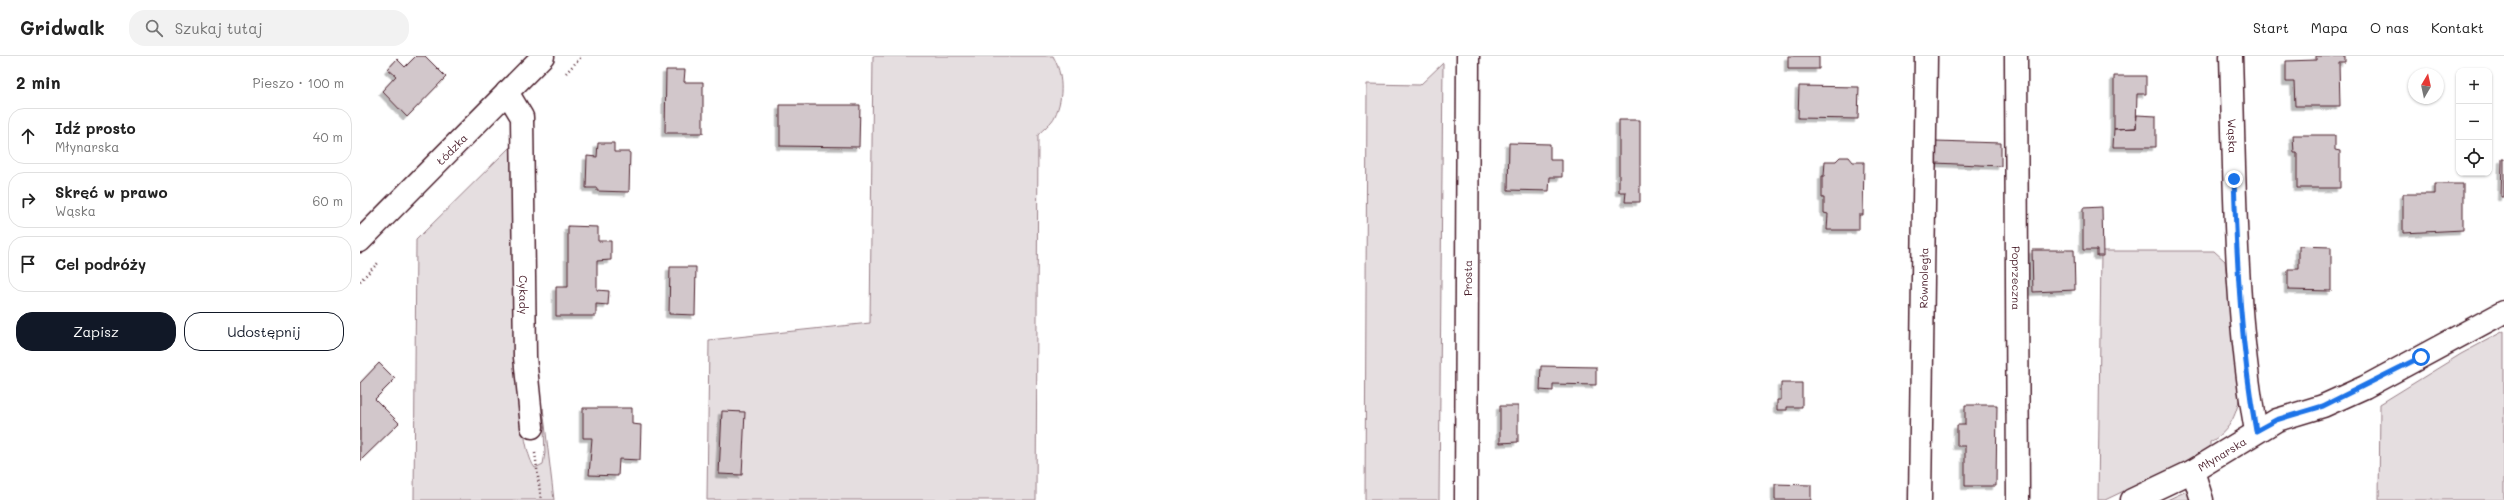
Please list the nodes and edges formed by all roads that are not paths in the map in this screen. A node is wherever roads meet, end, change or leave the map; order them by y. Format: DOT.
graph roads {
  1 [pos="542,56"];
  2 [pos="1468,56"];
  3 [pos="1926,56"];
  4 [pos="2016,56"];
  5 [pos="2231,56"];
  6 [pos="507,92"];
  7 [pos="360,241"];
  8 [pos="2504,312"];
  9 [pos="532,426"];
  10 [pos="2256,431"];
  11 [pos="2193,471"];
  12 [pos="1466,500"];
  13 [pos="1920,500"];
  14 [pos="2018,500"];
  15 [pos="2132,500"];
  16 [pos="2202,500"];
  1 -- 6 [label="street, Łódzka"];
  2 -- 12 [label="street, Prosta"];
  3 -- 13 [label="street, Równoległa"];
  4 -- 14 [label="street, Poprzeczna"];
  5 -- 10 [label="street, Wąska"];
  6 -- 7 [label="street, Łódzka"];
  6 -- 9 [label="street, Cykady"];
  8 -- 10 [label="street, Młynarska"];
  10 -- 11 [label="street, Młynarska"];
  11 -- 15 [label="street, Młynarska"];
  11 -- 16 [label="street"];
}
